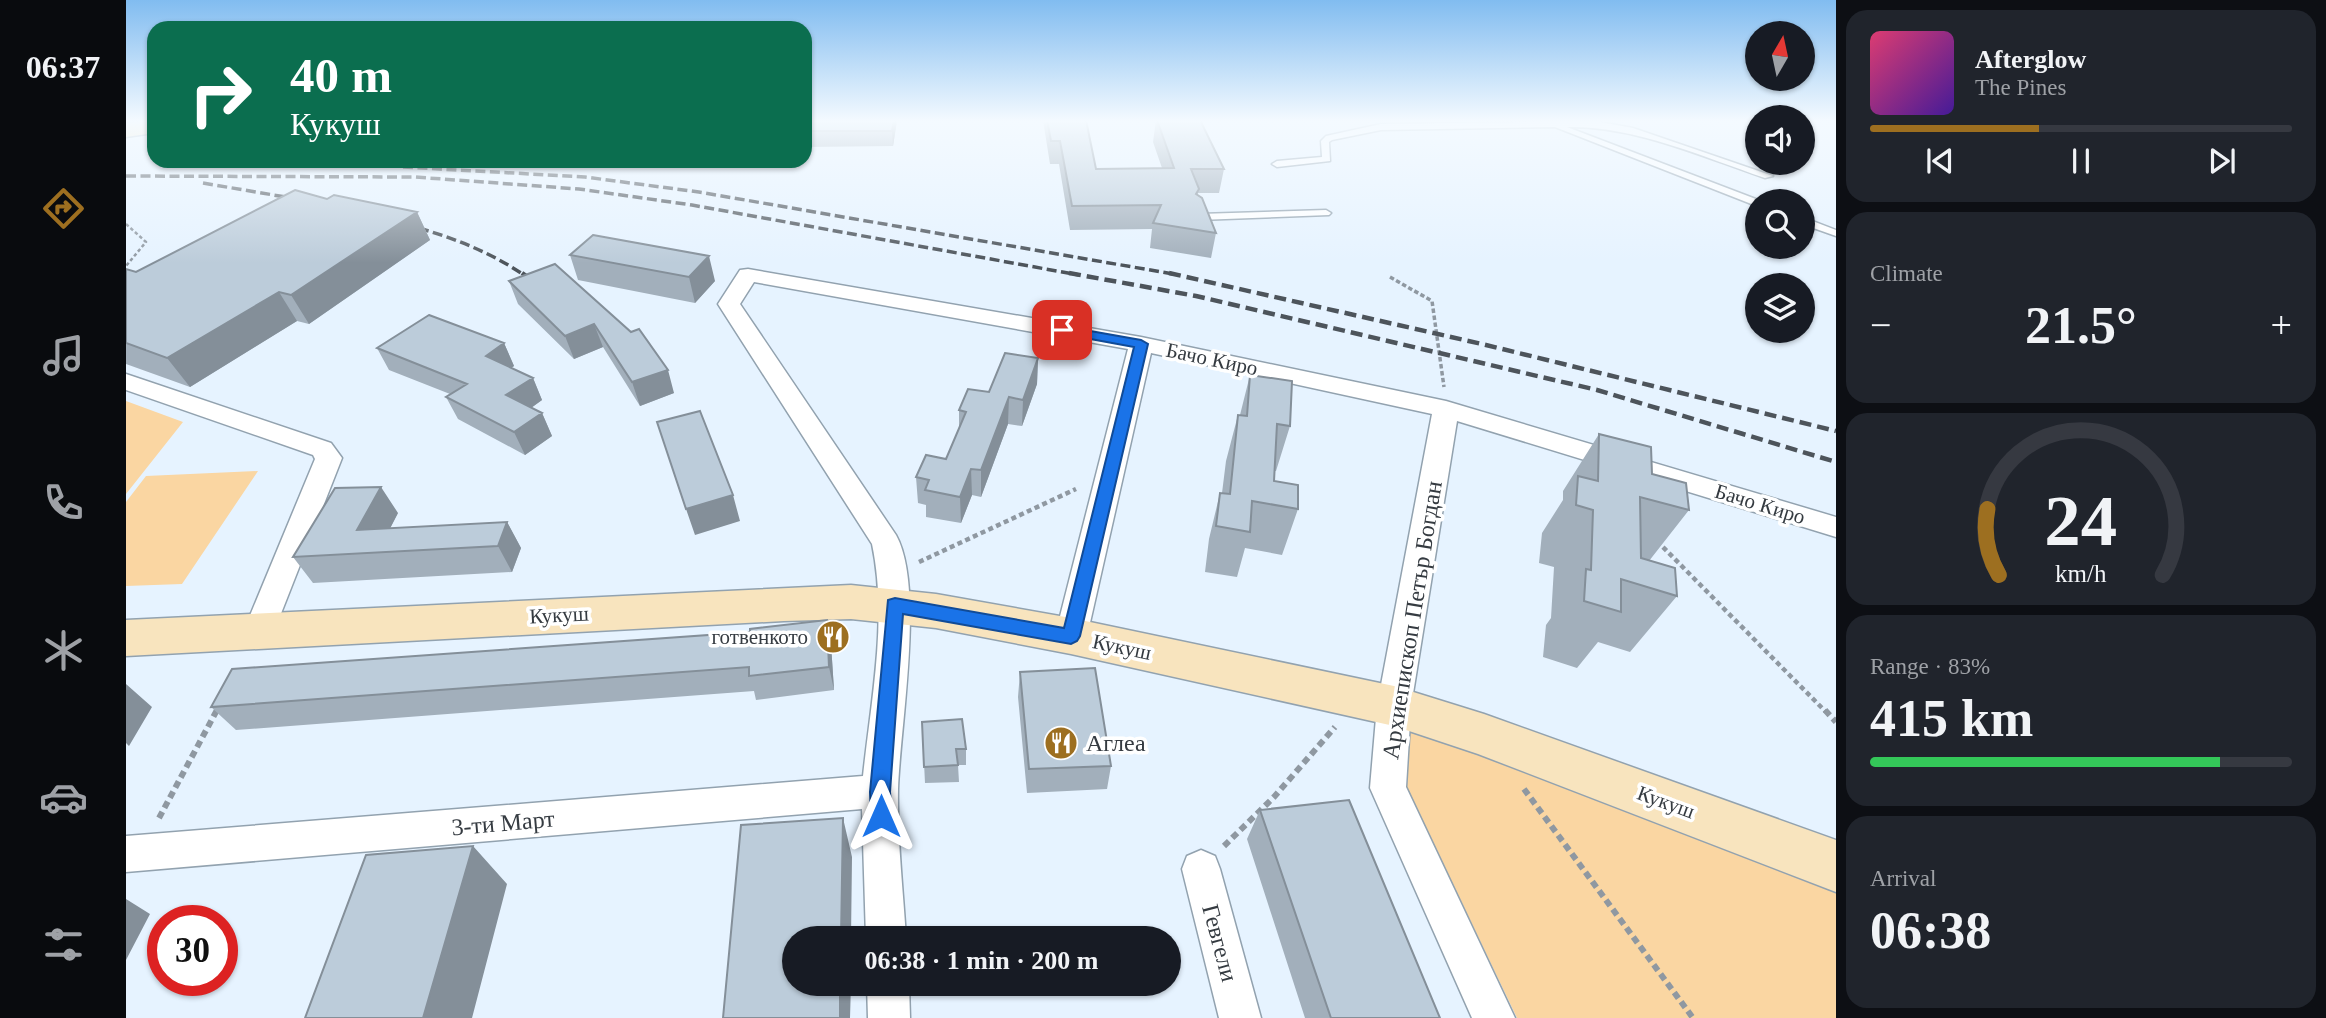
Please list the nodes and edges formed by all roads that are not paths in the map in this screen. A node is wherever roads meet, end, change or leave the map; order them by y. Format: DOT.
graph roads {
  1 [pos="1664,168"];
  2 [pos="1742,168"];
  3 [pos="1768,176"];
  4 [pos="1745,198"];
  5 [pos="1326,213"];
  6 [pos="1199,216"];
  7 [pos="1815,225"];
  8 [pos="1836,233"];
  9 [pos="1141,344"];
  10 [pos="126,382"];
  11 [pos="1446,409"];
  12 [pos="1836,527"];
  13 [pos="894,590"];
  14 [pos="260,630"];
  15 [pos="1071,636"];
  16 [pos="126,638"];
  17 [pos="1377,702"];
  18 [pos="880,792"];
  19 [pos="133,853"];
  20 [pos="1836,866"];
  21 [pos="1201,869"];
  22 [pos="886,926"];
  23 [pos="888,996"];
  24 [pos="889,1018"];
  25 [pos="1240,1018"];
  26 [pos="1494,1018"];
  1 -- 4 [label="lane"];
  2 -- 3 [label="lane"];
  5 -- 6 [label="lane"];
  7 -- 8 [label="lane"];
  9 -- 11 [label="street, Бачо Киро"];
  9 -- 13 [label="street, Бачо Киро"];
  9 -- 15 [label="street"];
  10 -- 14 [label="street"];
  11 -- 12 [label="street, Бачо Киро"];
  11 -- 17 [label="street, Архиепископ Петър Богдан"];
  13 -- 14 [label="street, Кукуш"];
  13 -- 15 [label="street, Кукуш"];
  13 -- 18 [label="street"];
  14 -- 16 [label="street, Кукуш"];
  15 -- 17 [label="street, Кукуш"];
  17 -- 20 [label="street, Кукуш"];
  17 -- 26 [label="street, Архиепископ Петър Богдан"];
  18 -- 19 [label="street, 3-ти Март"];
  18 -- 22 [label="street"];
  21 -- 25 [label="street, Гевгели"];
  23 -- 24 [label="street"];
}
